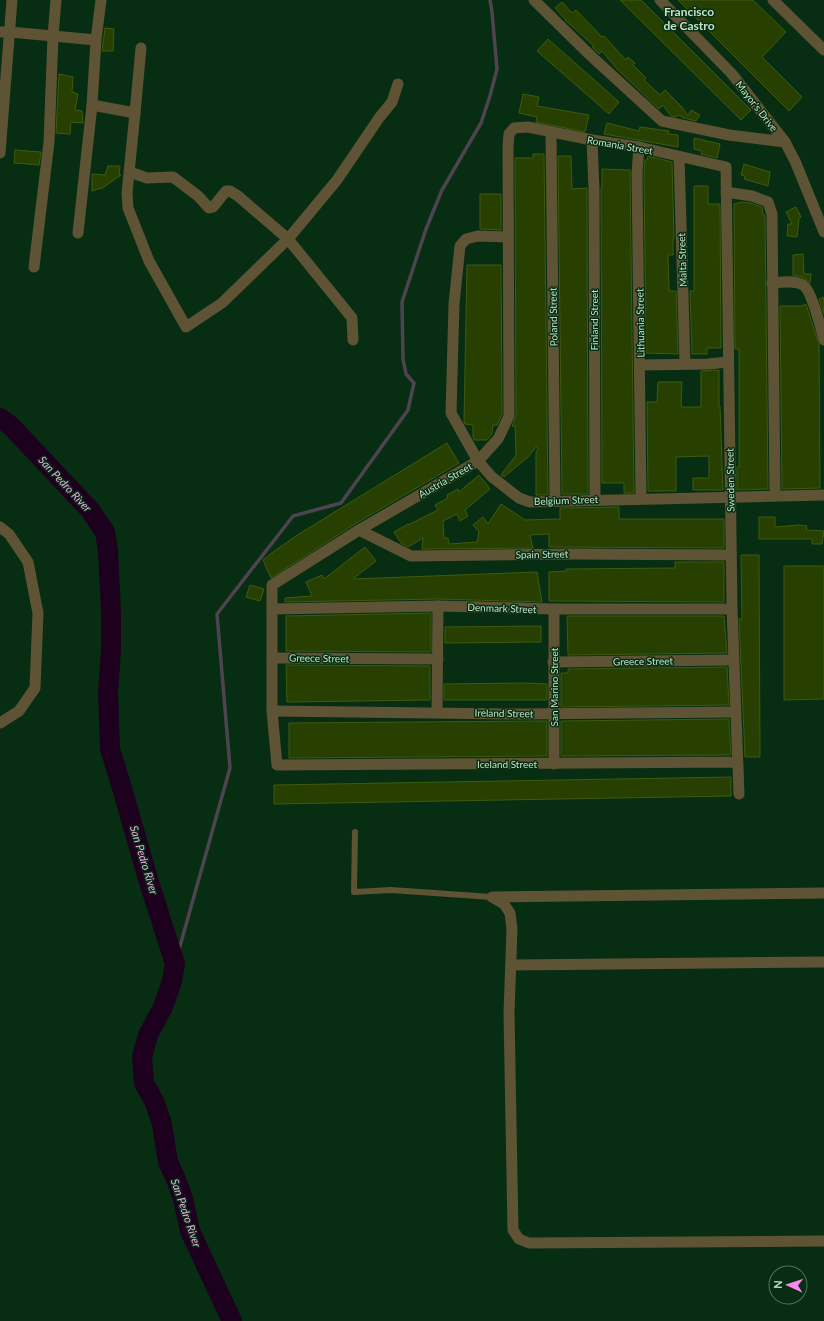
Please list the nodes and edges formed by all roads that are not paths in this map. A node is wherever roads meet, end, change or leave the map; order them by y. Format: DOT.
graph roads {
  1 [pos="12,0"];
  2 [pos="56,0"];
  3 [pos="101,0"];
  4 [pos="534,0"];
  5 [pos="660,0"];
  6 [pos="773,0"];
  7 [pos="5,32"];
  8 [pos="53,36"];
  9 [pos="96,40"];
  10 [pos="141,48"];
  11 [pos="824,50"];
  12 [pos="398,84"];
  13 [pos="92,104"];
  14 [pos="135,112"];
  15 [pos="514,128"];
  16 [pos="551,132"];
  17 [pos="592,140"];
  18 [pos="785,142"];
  19 [pos="639,147"];
  20 [pos="0,153"];
  21 [pos="679,157"];
  22 [pos="726,167"];
  23 [pos="130,172"];
  24 [pos="726,192"];
  25 [pos="824,232"];
  26 [pos="78,233"];
  27 [pos="508,237"];
  28 [pos="288,239"];
  29 [pos="34,267"];
  30 [pos="772,282"];
  31 [pos="353,340"];
  32 [pos="824,340"];
  33 [pos="728,362"];
  34 [pos="685,364"];
  35 [pos="640,365"];
  36 [pos="478,461"];
  37 [pos="824,495"];
  38 [pos="730,496"];
  39 [pos="775,496"];
  40 [pos="641,498"];
  41 [pos="595,500"];
  42 [pos="555,501"];
  43 [pos="0,527"];
  44 [pos="359,530"];
  45 [pos="731,555"];
  46 [pos="438,606"];
  47 [pos="272,609"];
  48 [pos="732,609"];
  49 [pos="554,610"];
  50 [pos="272,658"];
  51 [pos="438,659"];
  52 [pos="733,660"];
  53 [pos="554,662"];
  54 [pos="272,711"];
  55 [pos="437,712"];
  56 [pos="735,712"];
  57 [pos="553,714"];
  58 [pos="0,723"];
  59 [pos="737,762"];
  60 [pos="554,764"];
  61 [pos="277,765"];
  62 [pos="739,794"];
  63 [pos="355,832"];
  64 [pos="824,893"];
  65 [pos="492,898"];
  66 [pos="824,962"];
  67 [pos="511,965"];
  68 [pos="824,1241"];
  1 -- 7 [label="street"];
  2 -- 8 [label="street"];
  3 -- 9 [label="street"];
  4 -- 18 [label="street"];
  5 -- 18 [label="street, Mayor's Drive"];
  6 -- 11 [label="street"];
  7 -- 8 [label="street"];
  7 -- 20 [label="street"];
  8 -- 9 [label="street"];
  8 -- 29 [label="street"];
  9 -- 13 [label="street"];
  10 -- 14 [label="street"];
  12 -- 28 [label="street"];
  13 -- 14 [label="street"];
  13 -- 26 [label="street"];
  14 -- 23 [label="street"];
  15 -- 16 [label="street, Romania Street"];
  15 -- 27 [label="street, Austria Street"];
  16 -- 17 [label="street, Romania Street"];
  16 -- 42 [label="street, Poland Street"];
  17 -- 19 [label="street, Romania Street"];
  17 -- 41 [label="street, Finland Street"];
  18 -- 25 [label="street, Mayor's Drive"];
  19 -- 21 [label="street, Romania Street"];
  19 -- 35 [label="street, Lithuania Street"];
  21 -- 22 [label="street, Romania Street"];
  21 -- 34 [label="street, Malta Street"];
  22 -- 24 [label="street, Sweden Street"];
  23 -- 28 [label="street"];
  23 -- 28 [label="street"];
  24 -- 30 [label="street"];
  24 -- 33 [label="street, Sweden Street"];
  27 -- 36 [label="street, Austria Street"];
  27 -- 36 [label="street, Belgium Street"];
  28 -- 31 [label="street"];
  30 -- 32 [label="street"];
  30 -- 39 [label="street"];
  33 -- 34 [label="street"];
  33 -- 38 [label="street, Sweden Street"];
  34 -- 35 [label="street"];
  35 -- 40 [label="street, Lithuania Street"];
  36 -- 42 [label="street, Belgium Street"];
  36 -- 44 [label="street, Austria Street"];
  37 -- 39 [label="street, Belgium Street"];
  38 -- 39 [label="street, Belgium Street"];
  38 -- 40 [label="street, Belgium Street"];
  38 -- 45 [label="street, Sweden Street"];
  40 -- 41 [label="street, Belgium Street"];
  41 -- 42 [label="street, Belgium Street"];
  43 -- 58 [label="street"];
  44 -- 45 [label="street, Spain Street"];
  44 -- 47 [label="street, Austria Street"];
  45 -- 48 [label="street, Sweden Street"];
  46 -- 47 [label="street, Denmark Street"];
  46 -- 49 [label="street, Denmark Street"];
  46 -- 51 [label="street"];
  47 -- 50 [label="street, Austria Street"];
  48 -- 49 [label="street, Denmark Street"];
  48 -- 52 [label="street, Sweden Street"];
  49 -- 53 [label="street, San Marino Street"];
  50 -- 51 [label="street, Greece Street"];
  50 -- 54 [label="street, Austria Street"];
  51 -- 55 [label="street"];
  52 -- 53 [label="street, Greece Street"];
  52 -- 56 [label="street, Sweden Street"];
  53 -- 57 [label="street, San Marino Street"];
  54 -- 55 [label="street, Ireland Street"];
  54 -- 61 [label="street, Austria Street"];
  55 -- 57 [label="street, Ireland Street"];
  56 -- 57 [label="street, Ireland Street"];
  56 -- 59 [label="street, Sweden Street"];
  57 -- 60 [label="street, San Marino Street"];
  59 -- 60 [label="street, Iceland Street"];
  59 -- 62 [label="street, Sweden Street"];
  60 -- 61 [label="street, Iceland Street"];
  63 -- 65 [label="lane"];
  64 -- 65 [label="street"];
  65 -- 67 [label="street"];
  66 -- 67 [label="street"];
  67 -- 68 [label="street"];
}
